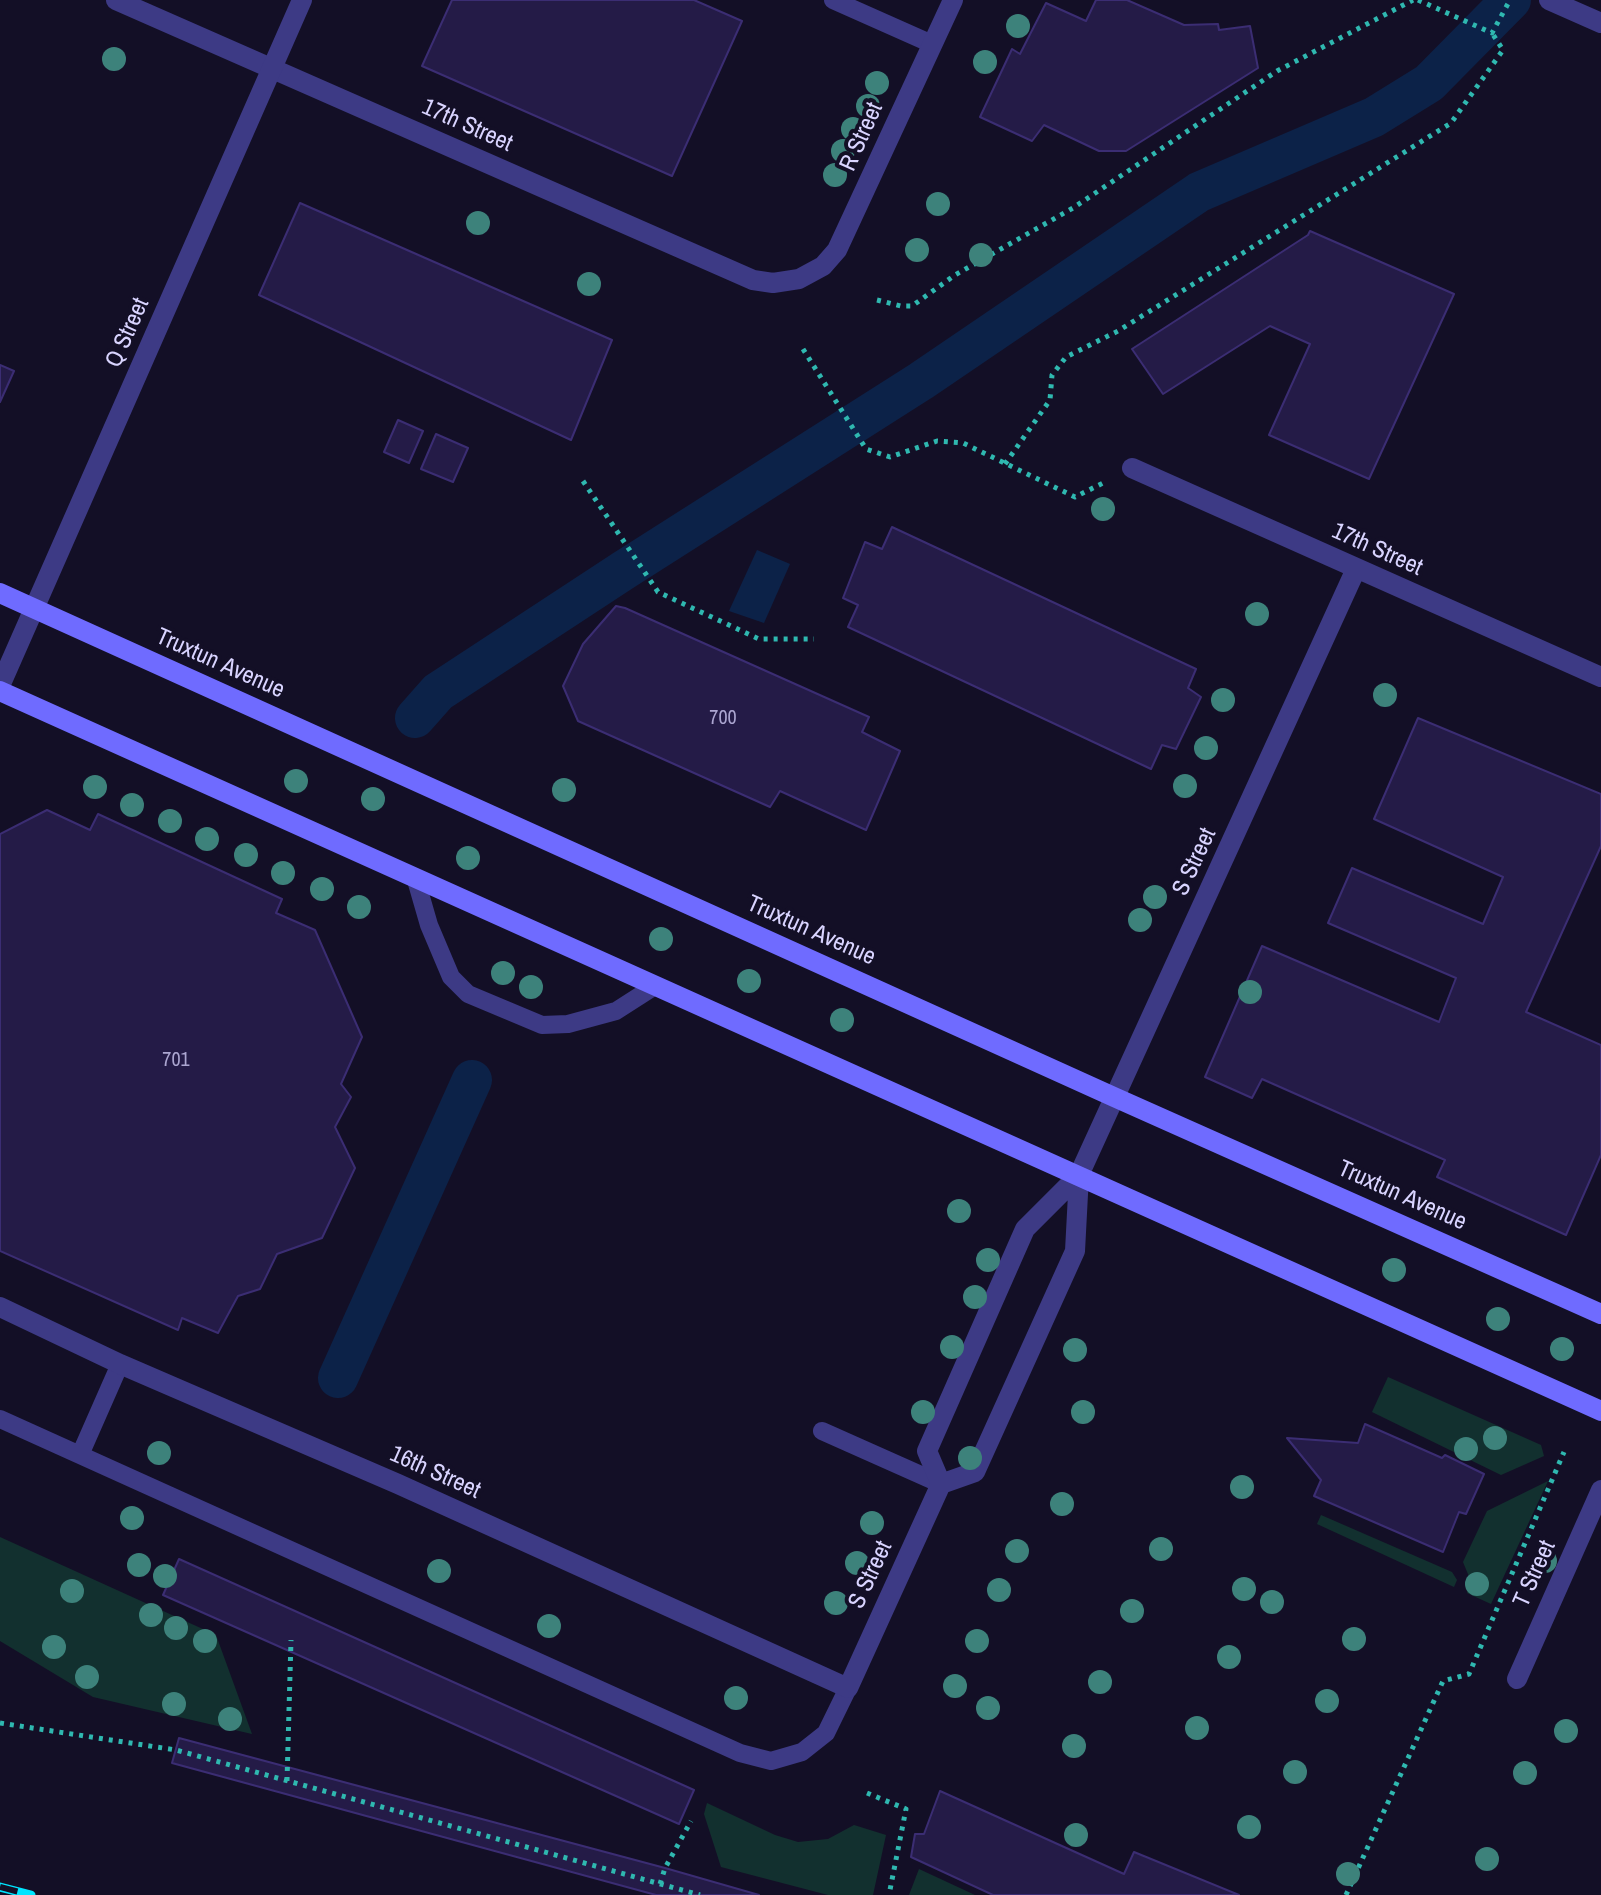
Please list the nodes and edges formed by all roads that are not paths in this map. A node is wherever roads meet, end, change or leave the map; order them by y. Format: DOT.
graph roads {
  1 [pos="116,0"];
  2 [pos="302,0"];
  3 [pos="833,0"];
  4 [pos="953,0"];
  5 [pos="1549,0"];
  6 [pos="1596,21"];
  7 [pos="932,44"];
  8 [pos="272,68"];
  9 [pos="799,279"];
  10 [pos="1132,468"];
  11 [pos="1356,569"];
  12 [pos="0,593"];
  13 [pos="35,609"];
  14 [pos="1601,677"];
  15 [pos="0,688"];
  16 [pos="416,880"];
  17 [pos="655,986"];
  18 [pos="1114,1097"];
  19 [pos="1079,1175"];
  20 [pos="0,1307"];
  21 [pos="1601,1314"];
  22 [pos="120,1364"];
  23 [pos="1601,1411"];
  24 [pos="0,1419"];
  25 [pos="822,1431"];
  26 [pos="80,1455"];
  27 [pos="941,1484"];
  28 [pos="1601,1490"];
  29 [pos="1517,1679"];
  30 [pos="848,1688"];
  1 -- 8 [label="street, 17th Street"];
  2 -- 8 [label="street, Q Street"];
  3 -- 7 [label="lane"];
  4 -- 7 [label="street, R Street"];
  5 -- 6 [label="street"];
  7 -- 9 [label="street, R Street"];
  8 -- 9 [label="street, 17th Street"];
  8 -- 13 [label="street, Q Street"];
  10 -- 11 [label="street, 17th Street"];
  11 -- 14 [label="street, 17th Street"];
  11 -- 18 [label="street, S Street"];
  12 -- 13 [label="main road, Truxtun Avenue"];
  13 -- 15 [label="street, Q Street"];
  13 -- 18 [label="main road, Truxtun Avenue"];
  15 -- 16 [label="main road"];
  16 -- 17 [label="main road"];
  16 -- 17 [label="lane"];
  17 -- 19 [label="main road"];
  18 -- 19 [label="street, S Street"];
  18 -- 21 [label="main road, Truxtun Avenue"];
  19 -- 23 [label="main road"];
  19 -- 27 [label="street, S Street"];
  19 -- 27 [label="street, S Street"];
  20 -- 22 [label="street, 16th Street"];
  22 -- 26 [label="lane"];
  22 -- 30 [label="street, 16th Street"];
  24 -- 26 [label="lane"];
  25 -- 27 [label="lane"];
  26 -- 30 [label="lane"];
  27 -- 30 [label="street, S Street"];
  28 -- 29 [label="street, T Street"];
}
